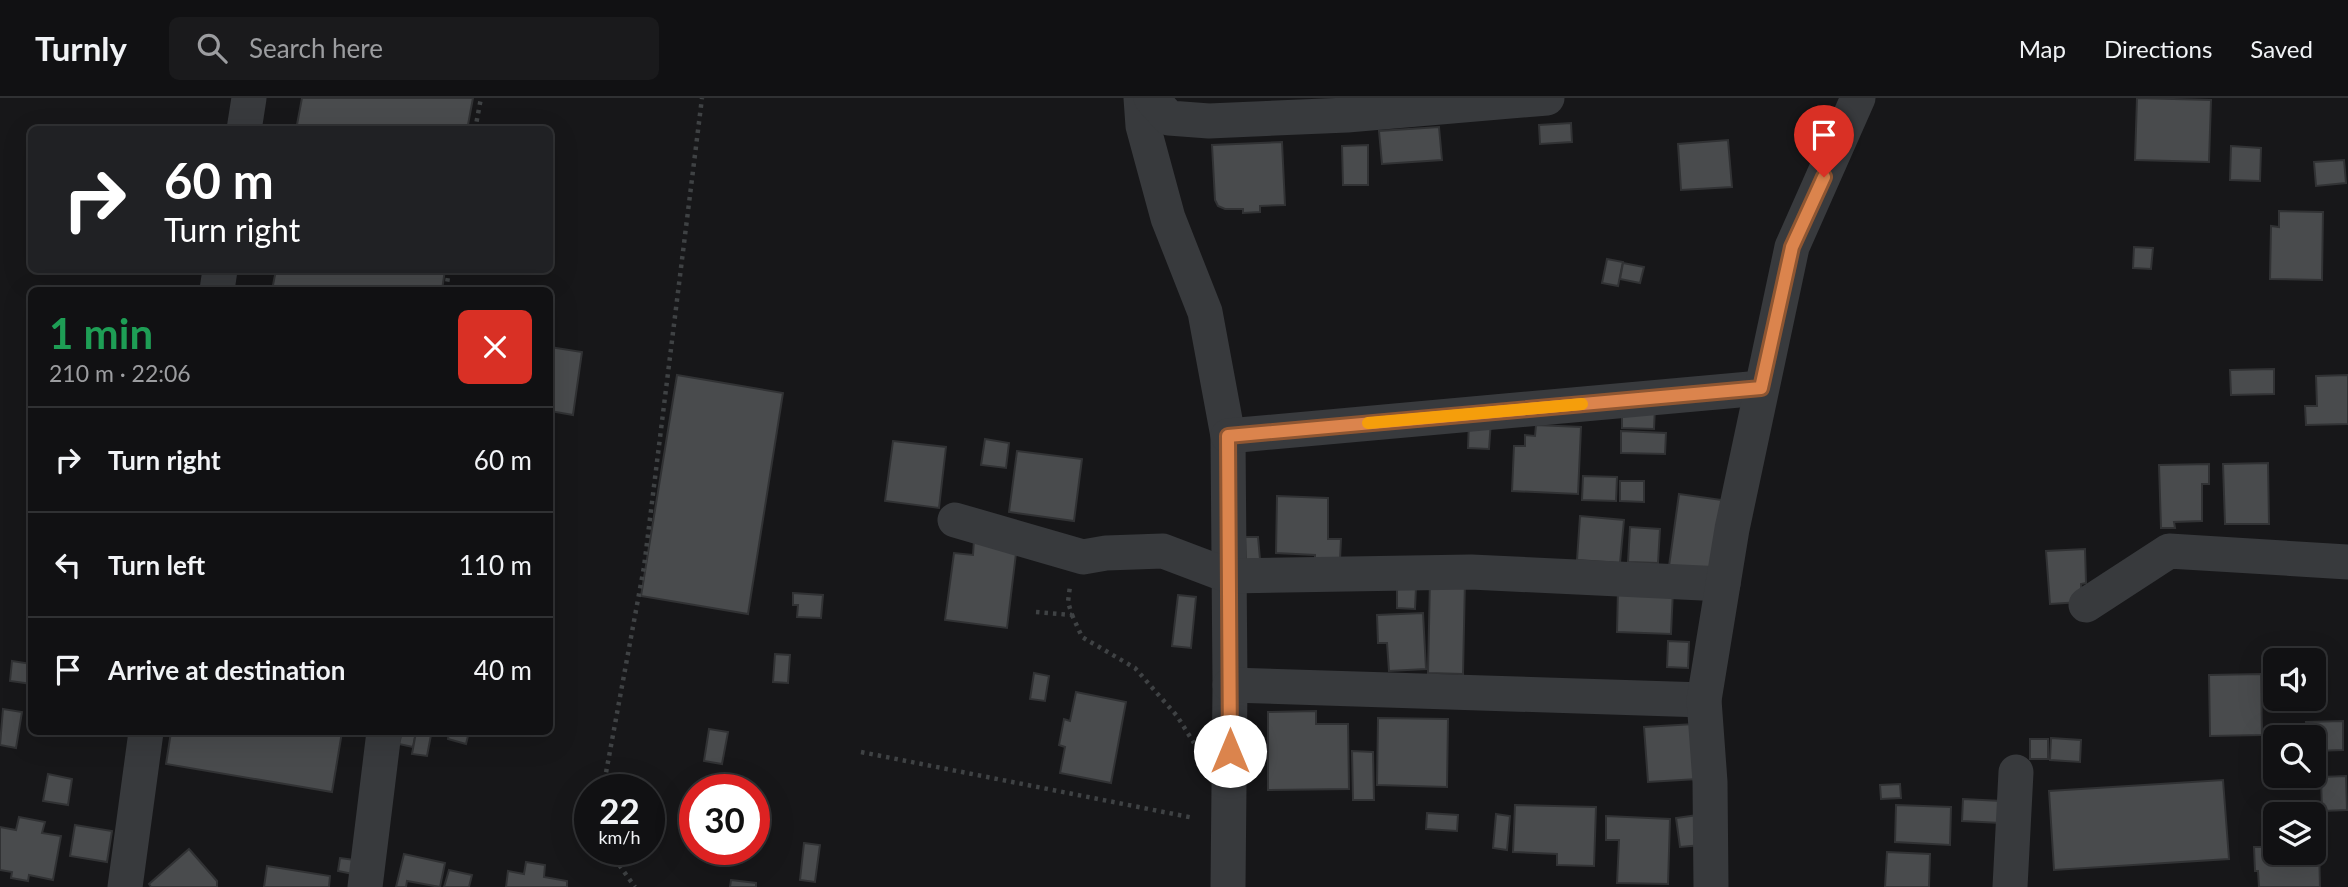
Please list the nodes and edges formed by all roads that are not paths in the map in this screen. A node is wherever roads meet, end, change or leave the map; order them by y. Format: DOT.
graph roads {
  1 [pos="249,98"];
  2 [pos="1142,98"];
  3 [pos="1150,98"];
  4 [pos="1547,98"];
  5 [pos="1849,101"];
  6 [pos="245,126"];
  7 [pos="1761,388"];
  8 [pos="1228,436"];
  9 [pos="955,520"];
  10 [pos="2348,562"];
  11 [pos="1230,576"];
  12 [pos="1723,584"];
  13 [pos="2086,605"];
  14 [pos="1230,685"];
  15 [pos="1704,700"];
  16 [pos="146,735"];
  17 [pos="384,735"];
  18 [pos="2016,772"];
  19 [pos="125,887"];
  20 [pos="365,887"];
  21 [pos="1228,887"];
  22 [pos="1711,887"];
  23 [pos="2010,887"];
  1 -- 6 [label="street"];
  2 -- 8 [label="street"];
  3 -- 4 [label="street"];
  5 -- 7 [label="street"];
  7 -- 8 [label="street"];
  7 -- 12 [label="street"];
  8 -- 11 [label="street"];
  9 -- 11 [label="street"];
  10 -- 13 [label="street"];
  11 -- 12 [label="street"];
  11 -- 14 [label="street"];
  12 -- 15 [label="street"];
  14 -- 15 [label="street"];
  14 -- 21 [label="street"];
  15 -- 22 [label="street"];
  16 -- 19 [label="street"];
  17 -- 20 [label="street"];
  18 -- 23 [label="street"];
}
